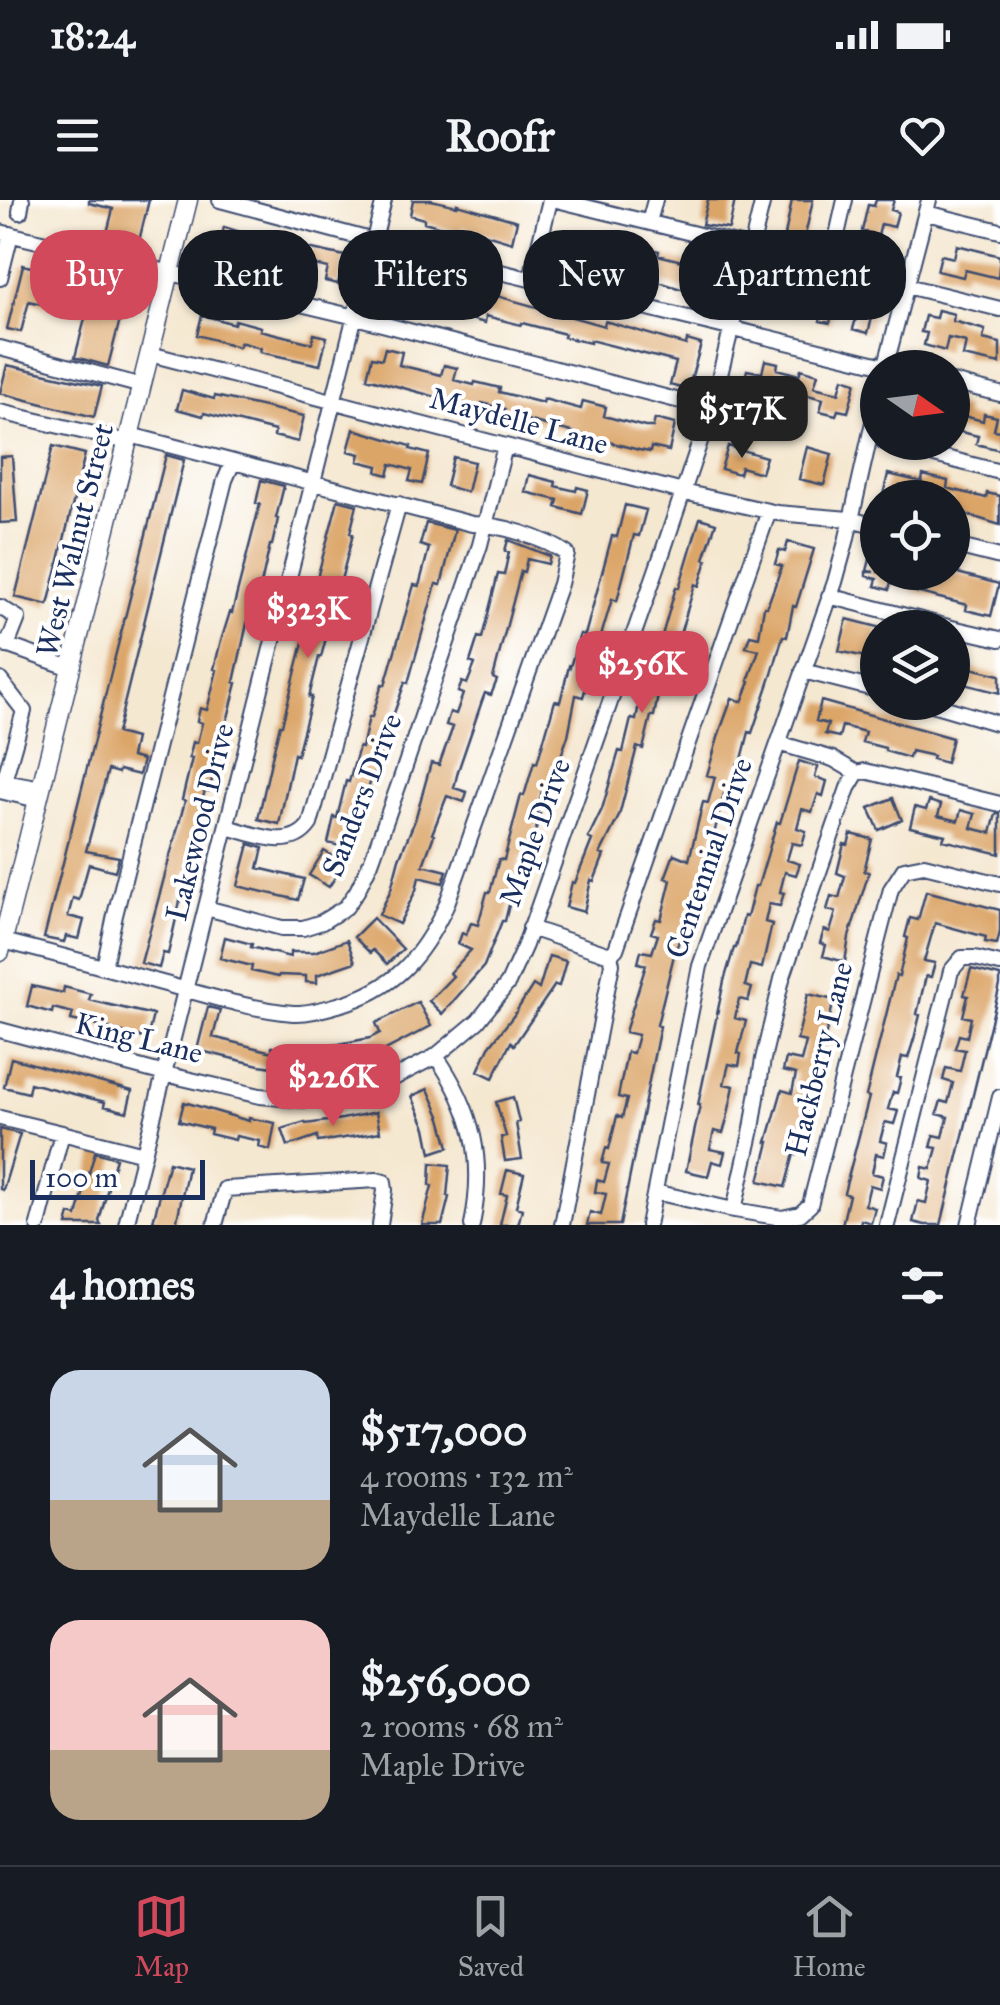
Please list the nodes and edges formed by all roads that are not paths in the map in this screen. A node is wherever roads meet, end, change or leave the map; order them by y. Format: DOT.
graph roads {
  1 [pos="188,200"];
  2 [pos="220,200"];
  3 [pos="384,200"];
  4 [pos="553,200"];
  5 [pos="655,200"];
  6 [pos="763,200"];
  7 [pos="846,200"];
  8 [pos="927,207"];
  9 [pos="649,222"];
  10 [pos="376,230"];
  11 [pos="545,230"];
  12 [pos="682,230"];
  13 [pos="756,230"];
  14 [pos="839,230"];
  15 [pos="338,231"];
  16 [pos="1000,232"];
  17 [pos="5,233"];
  18 [pos="170,272"];
  19 [pos="0,278"];
  20 [pos="907,286"];
  21 [pos="1000,308"];
  22 [pos="659,309"];
  23 [pos="338,313"];
  24 [pos="354,320"];
  25 [pos="367,320"];
  26 [pos="734,320"];
  27 [pos="732,327"];
  28 [pos="0,348"];
  29 [pos="892,350"];
  30 [pos="150,354"];
  31 [pos="860,360"];
  32 [pos="142,386"];
  33 [pos="970,386"];
  34 [pos="1000,394"];
  35 [pos="334,401"];
  36 [pos="710,410"];
  37 [pos="0,412"];
  38 [pos="129,439"];
  39 [pos="506,446"];
  40 [pos="870,460"];
  41 [pos="952,460"];
  42 [pos="232,462"];
  43 [pos="1000,472"];
  44 [pos="314,482"];
  45 [pos="683,492"];
  46 [pos="399,504"];
  47 [pos="769,511"];
  48 [pos="850,519"];
  49 [pos="860,522"];
  50 [pos="486,524"];
  51 [pos="970,550"];
  52 [pos="1000,557"];
  53 [pos="830,596"];
  54 [pos="0,607"];
  55 [pos="883,610"];
  56 [pos="970,632"];
  57 [pos="1000,640"];
  58 [pos="4,645"];
  59 [pos="71,668"];
  60 [pos="803,671"];
  61 [pos="0,680"];
  62 [pos="860,685"];
  63 [pos="970,715"];
  64 [pos="1000,724"];
  65 [pos="778,743"];
  66 [pos="857,774"];
  67 [pos="0,791"];
  68 [pos="40,794"];
  69 [pos="1000,804"];
  70 [pos="227,826"];
  71 [pos="1000,884"];
  72 [pos="6,904"];
  73 [pos="206,908"];
  74 [pos="530,928"];
  75 [pos="2,946"];
  76 [pos="610,956"];
  77 [pos="1000,964"];
  78 [pos="104,967"];
  79 [pos="186,990"];
  80 [pos="0,1030"];
  81 [pos="436,1056"];
  82 [pos="164,1074"];
  83 [pos="1000,1097"];
  84 [pos="0,1118"];
  85 [pos="62,1134"];
  86 [pos="144,1154"];
  87 [pos="655,1192"];
  88 [pos="734,1210"];
  89 [pos="38,1225"];
  90 [pos="126,1225"];
  91 [pos="216,1225"];
  92 [pos="380,1225"];
  93 [pos="472,1225"];
  94 [pos="562,1225"];
  95 [pos="648,1225"];
  96 [pos="886,1225"];
  97 [pos="968,1225"];
  1 -- 18 [label="main road, West Walnut Street"];
  2 -- 15 [label="street"];
  3 -- 10 [label="street, Lakewood Drive"];
  4 -- 9 [label="street"];
  4 -- 11 [label="street"];
  5 -- 9 [label="street"];
  6 -- 13 [label="street, Maple Drive"];
  7 -- 14 [label="street"];
  8 -- 16 [label="street"];
  8 -- 20 [label="street"];
  9 -- 12 [label="street"];
  17 -- 18 [label="street"];
  17 -- 19 [label="street"];
  18 -- 23 [label="street"];
  18 -- 30 [label="main road, West Walnut Street"];
  20 -- 21 [label="street"];
  20 -- 29 [label="street"];
  22 -- 27 [label="street"];
  24 -- 35 [label="street, Lakewood Drive"];
  25 -- 36 [label="street"];
  26 -- 27 [label="street, Maple Drive"];
  27 -- 31 [label="street"];
  27 -- 36 [label="street, Maple Drive"];
  28 -- 32 [label="street"];
  30 -- 32 [label="main road, West Walnut Street"];
  30 -- 35 [label="street, Maydelle Lane"];
  32 -- 38 [label="main road, West Walnut Street"];
  33 -- 34 [label="street"];
  35 -- 39 [label="street, Maydelle Lane"];
  35 -- 44 [label="street, Lakewood Drive"];
  36 -- 45 [label="street, Maple Drive"];
  37 -- 38 [label="street"];
  38 -- 42 [label="street"];
  38 -- 59 [label="main road, West Walnut Street"];
  39 -- 45 [label="street, Maydelle Lane"];
  39 -- 50 [label="street, Sanders Drive"];
  40 -- 48 [label="street, Centennial Drive"];
  41 -- 43 [label="street"];
  42 -- 44 [label="street"];
  42 -- 78 [label="street"];
  44 -- 46 [label="street"];
  44 -- 70 [label="street, Lakewood Drive"];
  45 -- 47 [label="street, Maydelle Lane"];
  45 -- 74 [label="street, Maple Drive"];
  46 -- 50 [label="street"];
  46 -- 70 [label="street"];
  47 -- 48 [label="street, Maydelle Lane"];
  47 -- 76 [label="street"];
  48 -- 49 [label="street, Maydelle Lane"];
  48 -- 53 [label="street, Centennial Drive"];
  50 -- 73 [label="street, Sanders Drive"];
  50 -- 79 [label="street"];
  51 -- 52 [label="street"];
  53 -- 55 [label="street"];
  53 -- 60 [label="street, Centennial Drive"];
  54 -- 58 [label="street"];
  56 -- 57 [label="street"];
  58 -- 59 [label="street"];
  59 -- 68 [label="main road, West Walnut Street"];
  60 -- 62 [label="street"];
  60 -- 65 [label="street, Centennial Drive"];
  61 -- 68 [label="street"];
  63 -- 64 [label="street"];
  65 -- 66 [label="street"];
  65 -- 87 [label="street, Centennial Drive"];
  66 -- 69 [label="street"];
  66 -- 88 [label="street"];
  67 -- 68 [label="street"];
  68 -- 72 [label="main road, West Walnut Street"];
  70 -- 73 [label="street, Lakewood Drive"];
  71 -- 88 [label="street, Hackberry Lane"];
  72 -- 75 [label="main road, West Walnut Street"];
  73 -- 79 [label="street, Lakewood Drive"];
  74 -- 76 [label="street"];
  74 -- 81 [label="street, Maple Drive"];
  75 -- 78 [label="street"];
  76 -- 94 [label="street"];
  77 -- 96 [label="street"];
  78 -- 79 [label="street"];
  79 -- 82 [label="street, Lakewood Drive"];
  80 -- 82 [label="street, King Lane"];
  81 -- 82 [label="street, King Lane"];
  81 -- 93 [label="street"];
  82 -- 86 [label="street, Lakewood Drive"];
  83 -- 97 [label="street"];
  84 -- 85 [label="street"];
  85 -- 86 [label="street"];
  85 -- 89 [label="street"];
  86 -- 90 [label="street, Lakewood Drive"];
  87 -- 88 [label="street, Hackberry Lane"];
  87 -- 95 [label="street, Centennial Drive"];
  91 -- 92 [label="street"];
}
